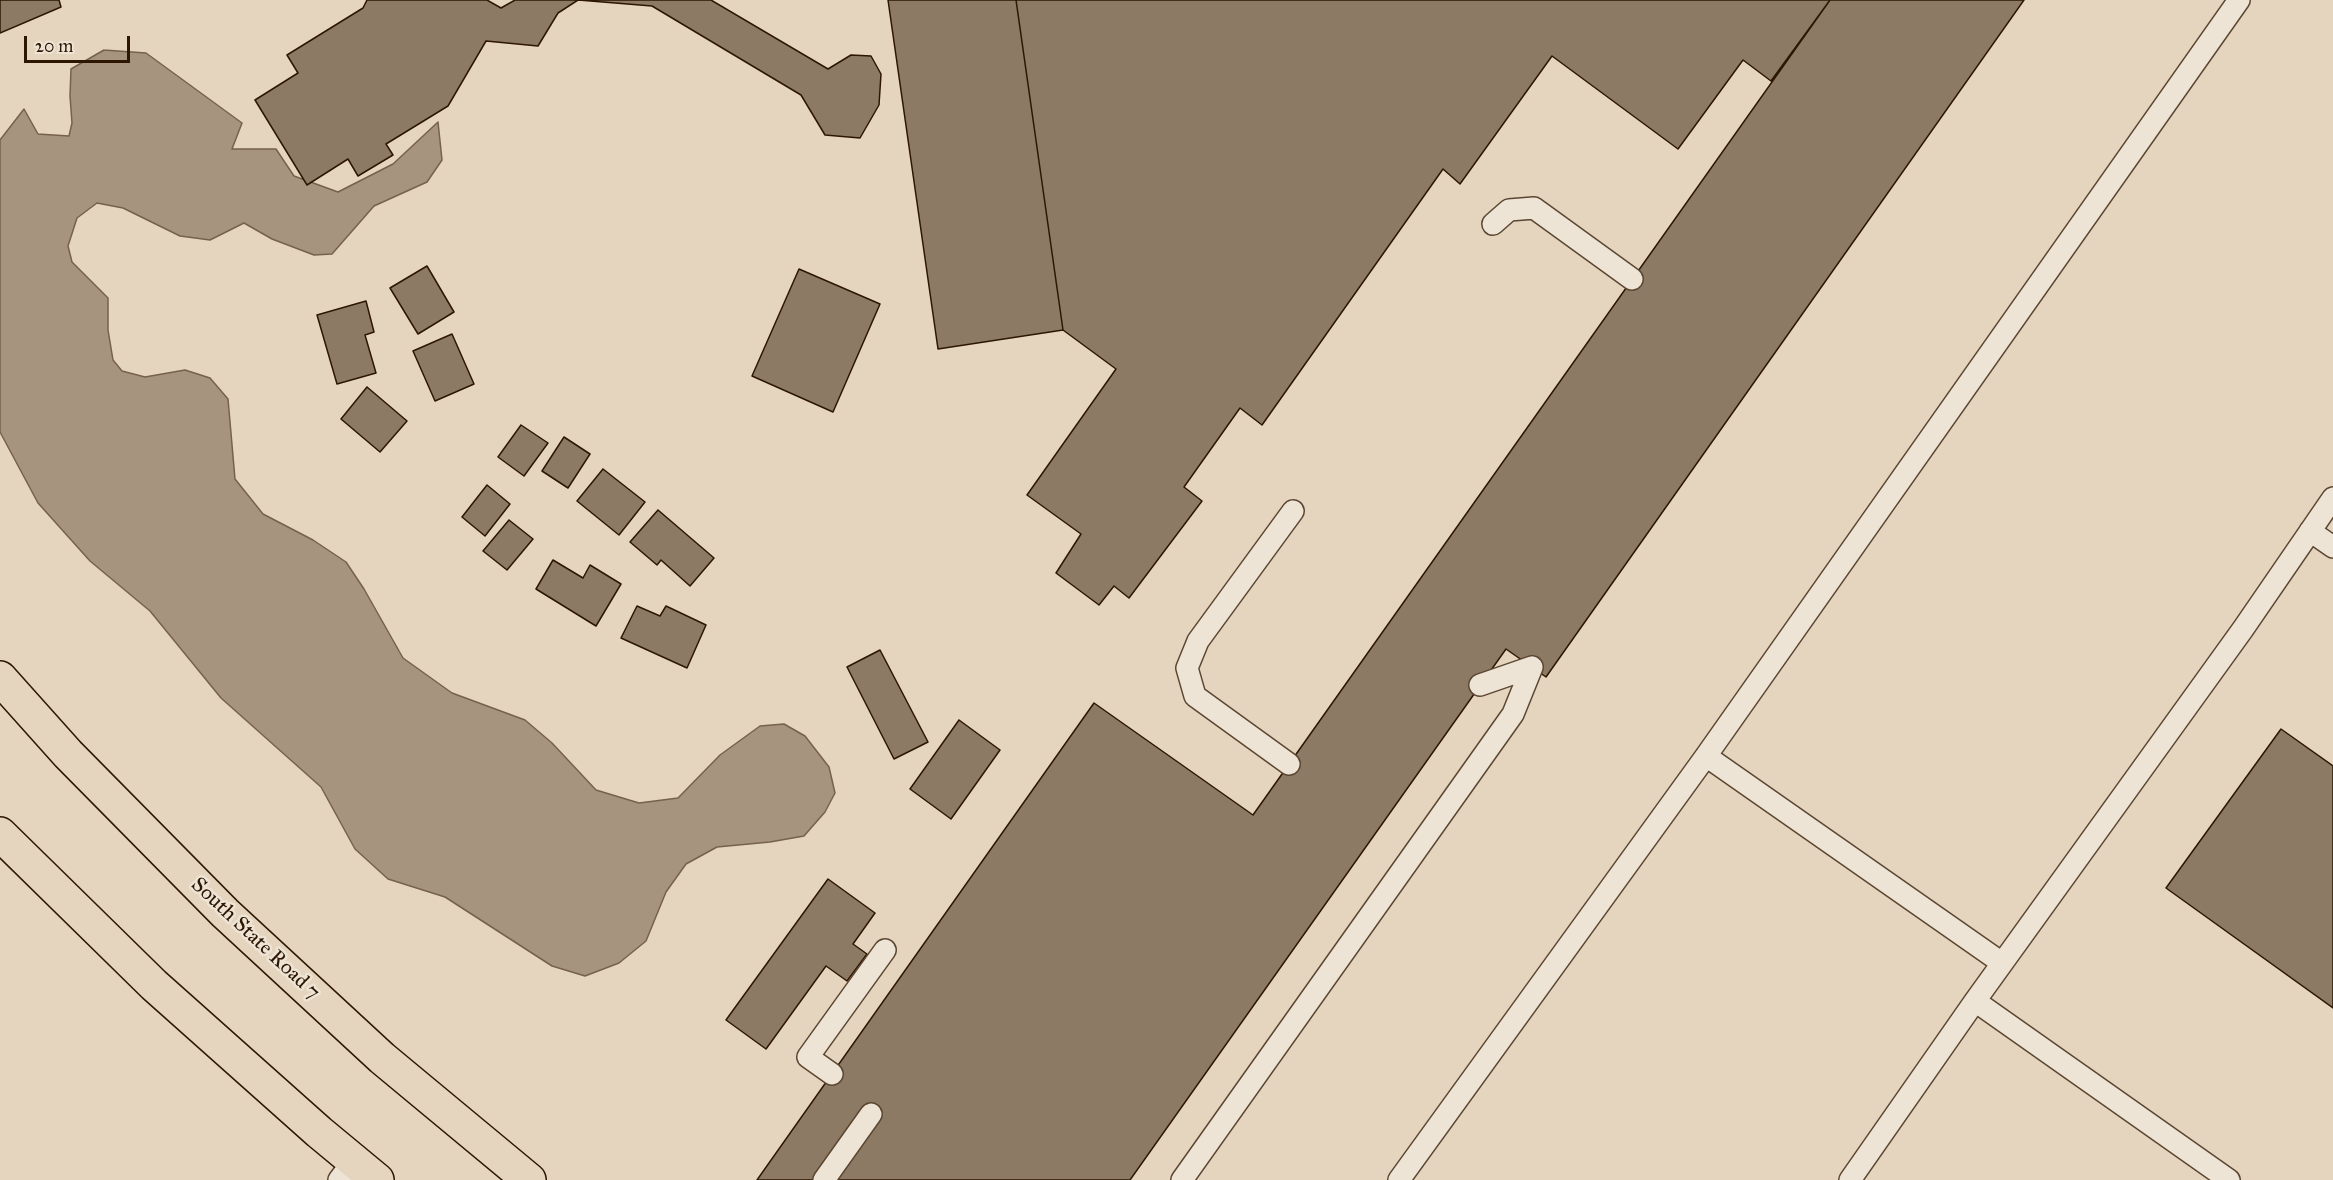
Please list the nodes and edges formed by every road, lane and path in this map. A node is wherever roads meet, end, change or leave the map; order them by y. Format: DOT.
graph roads {
  1 [pos="2239,0"];
  2 [pos="1493,224"];
  3 [pos="1632,279"];
  4 [pos="2333,498"];
  5 [pos="1293,511"];
  6 [pos="2310,531"];
  7 [pos="2333,547"];
  8 [pos="0,678"];
  9 [pos="1480,685"];
  10 [pos="1706,756"];
  11 [pos="1289,764"];
  12 [pos="0,834"];
  13 [pos="885,951"];
  14 [pos="2002,963"];
  15 [pos="1975,1001"];
  16 [pos="832,1074"];
  17 [pos="871,1114"];
  18 [pos="357,1174"];
  19 [pos="528,1180"];
  20 [pos="825,1180"];
  21 [pos="1182,1180"];
  22 [pos="1398,1180"];
  23 [pos="1850,1180"];
  24 [pos="2229,1180"];
  1 -- 10 [label="lane"];
  2 -- 3 [label="lane"];
  4 -- 6 [label="lane"];
  5 -- 11 [label="lane"];
  6 -- 7 [label="lane"];
  6 -- 14 [label="lane"];
  8 -- 19 [label="main road, South State Road 7"];
  9 -- 21 [label="lane"];
  10 -- 14 [label="lane"];
  10 -- 22 [label="lane"];
  12 -- 18 [label="main road"];
  13 -- 16 [label="lane"];
  14 -- 15 [label="lane"];
  15 -- 23 [label="lane"];
  15 -- 24 [label="lane"];
  17 -- 20 [label="lane"];
}
